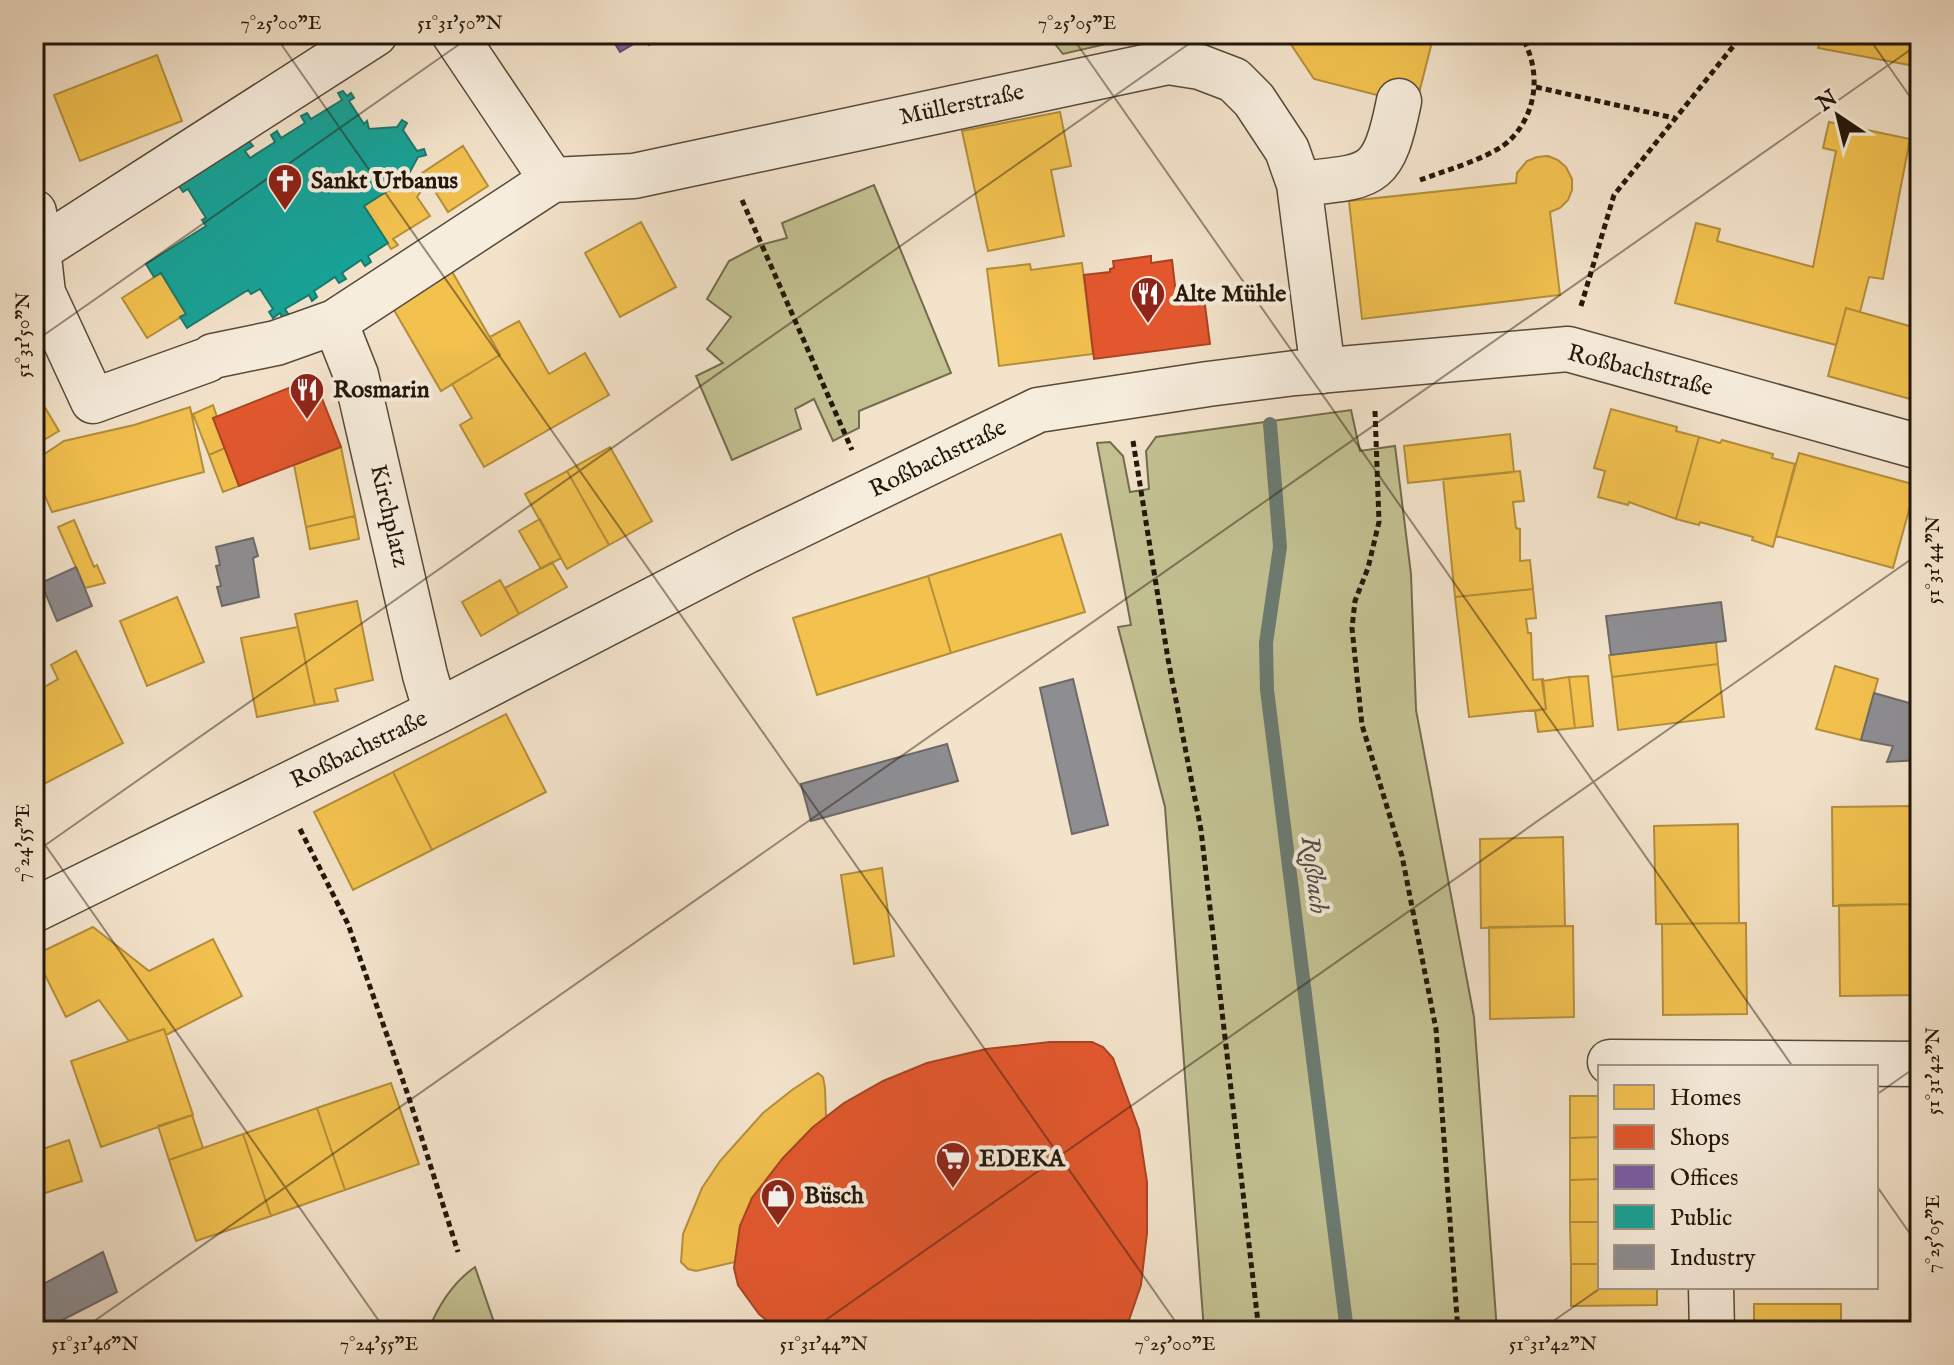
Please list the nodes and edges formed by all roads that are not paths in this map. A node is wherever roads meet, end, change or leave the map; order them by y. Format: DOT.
graph roads {
  1 [pos="375,34"];
  2 [pos="454,34"];
  3 [pos="1399,101"];
  4 [pos="552,180"];
  5 [pos="1299,184"];
  6 [pos="36,231"];
  7 [pos="335,322"];
  8 [pos="1323,371"];
  9 [pos="1920,447"];
  10 [pos="436,712"];
  11 [pos="34,910"];
  12 [pos="1610,1062"];
  13 [pos="1920,1064"];
  14 [pos="1710,1065"];
  15 [pos="1711,1289"];
  16 [pos="1712,1331"];
  1 -- 6 [label="street"];
  2 -- 4 [label="street"];
  3 -- 5 [label="street"];
  4 -- 5 [label="street, Müllerstraße"];
  4 -- 7 [label="street"];
  5 -- 8 [label="street, Müllerstraße"];
  6 -- 7 [label="street"];
  7 -- 10 [label="street, Kirchplatz"];
  8 -- 9 [label="street, Roßbachstraße"];
  8 -- 10 [label="street, Roßbachstraße"];
  10 -- 11 [label="street, Roßbachstraße"];
  12 -- 14 [label="street"];
  13 -- 14 [label="street"];
  15 -- 16 [label="street"];
}
